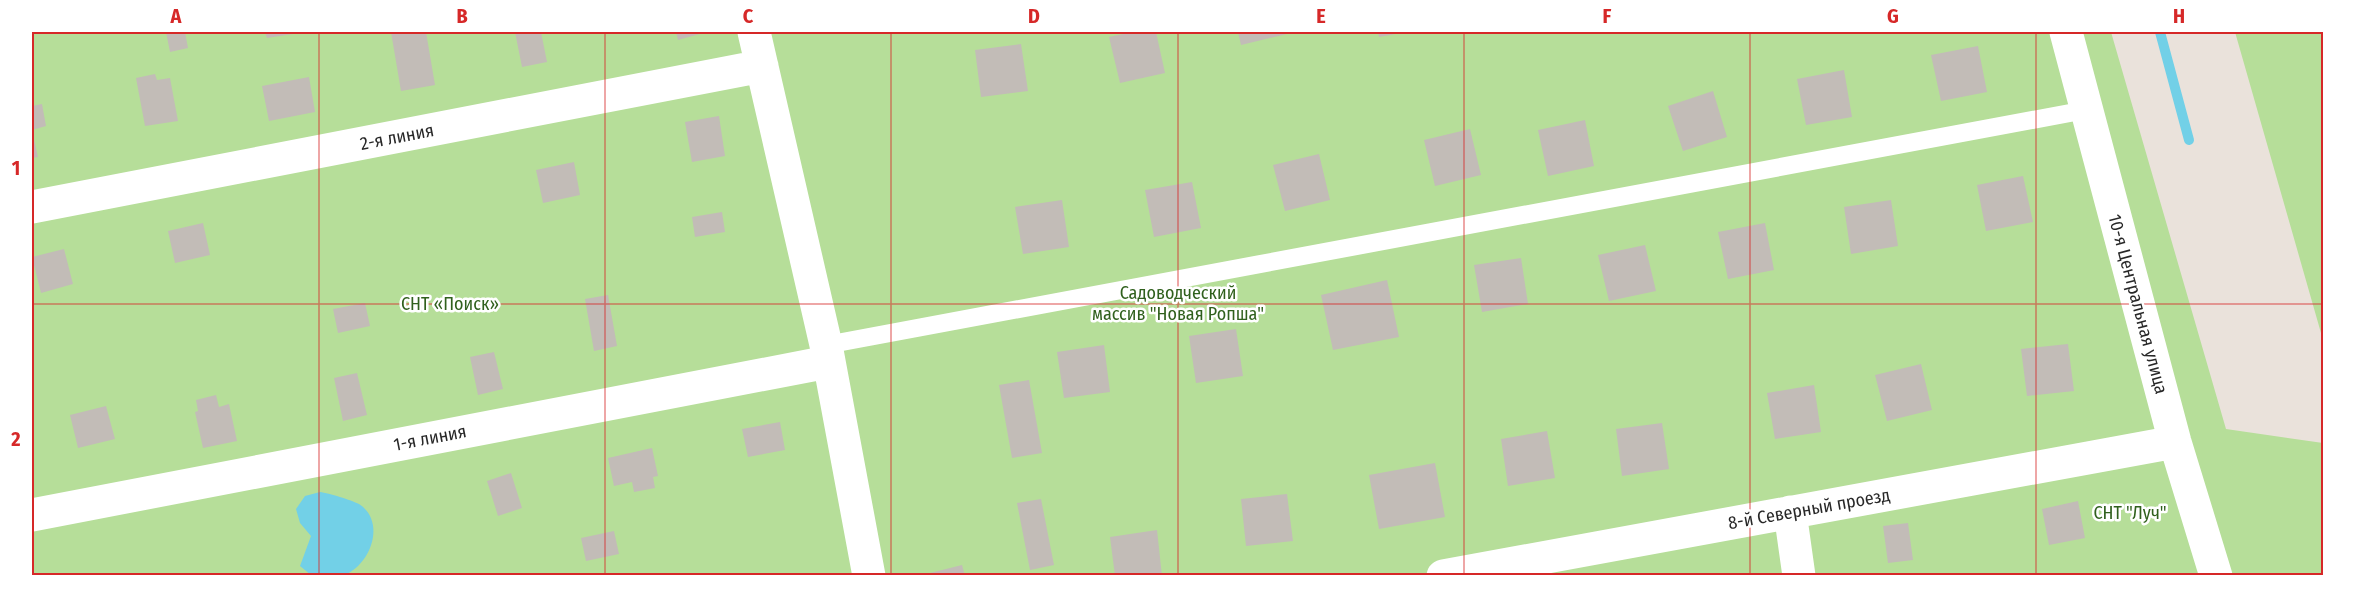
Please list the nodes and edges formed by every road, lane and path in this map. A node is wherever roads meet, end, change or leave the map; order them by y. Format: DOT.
graph roads {
  1 [pos="2066,32"];
  2 [pos="761,41"];
  3 [pos="2086,110"];
  4 [pos="32,207"];
  5 [pos="827,353"];
  6 [pos="2175,442"];
  7 [pos="1790,512"];
  8 [pos="32,514"];
  9 [pos="869,576"];
  10 [pos="1443,576"];
  11 [pos="1800,576"];
  12 [pos="2216,576"];
  1 -- 3 [label="street, 10-я Центральная улица"];
  2 -- 4 [label="street, 2-я линия"];
  2 -- 5 [label="street"];
  3 -- 5 [label="lane"];
  3 -- 6 [label="street, 10-я Центральная улица"];
  5 -- 8 [label="street, 1-я линия"];
  5 -- 9 [label="street"];
  6 -- 7 [label="street, 8-й Северный проезд"];
  6 -- 12 [label="street, 10-я Центральная улица"];
  7 -- 10 [label="street, 8-й Северный проезд"];
  7 -- 11 [label="street"];
}
